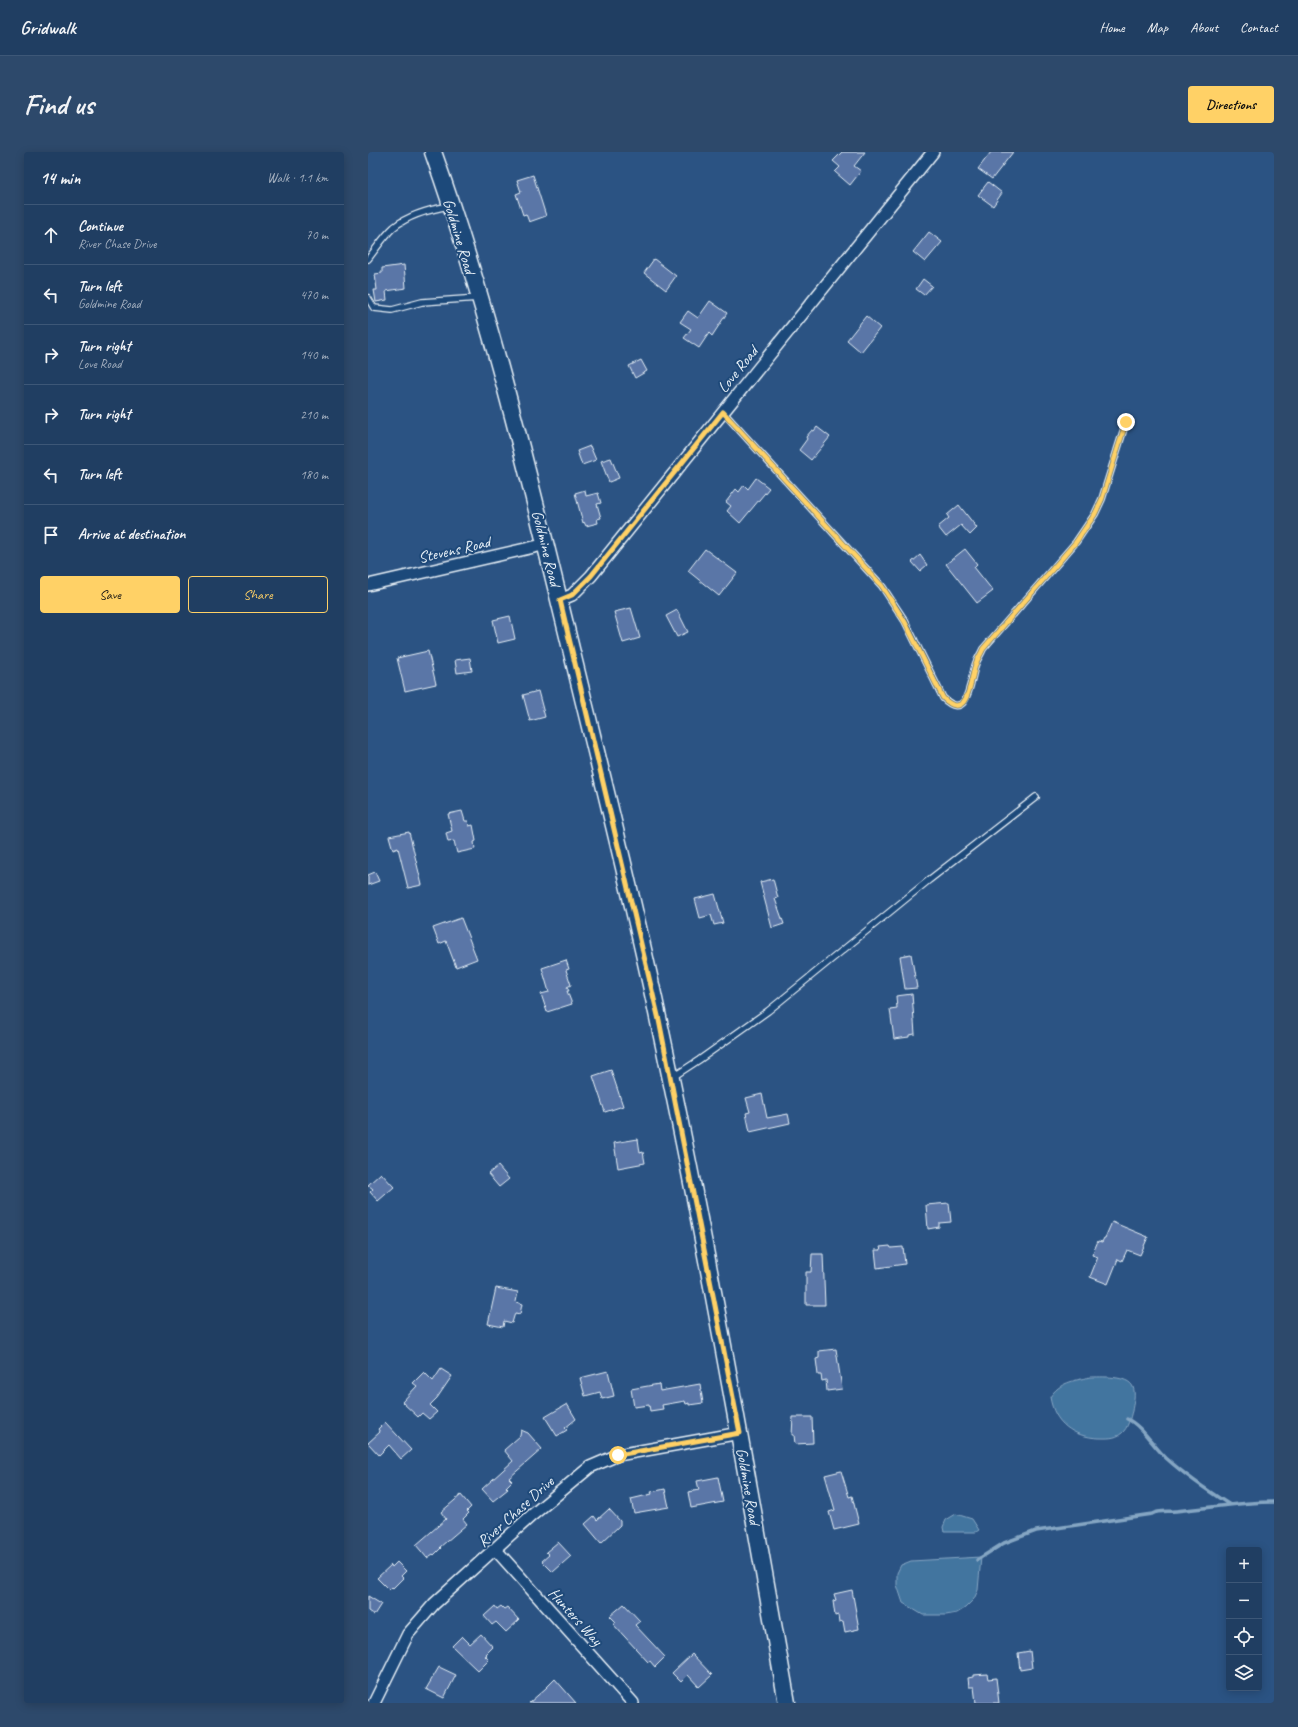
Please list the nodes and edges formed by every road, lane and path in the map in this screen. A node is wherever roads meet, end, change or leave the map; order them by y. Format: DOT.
graph roads {
  1 [pos="433,152"];
  2 [pos="933,152"];
  3 [pos="451,206"];
  4 [pos="368,259"];
  5 [pos="368,298"];
  6 [pos="480,298"];
  7 [pos="723,412"];
  8 [pos="1126,422"];
  9 [pos="547,544"];
  10 [pos="368,585"];
  11 [pos="560,600"];
  12 [pos="1036,797"];
  13 [pos="671,1078"];
  14 [pos="740,1433"];
  15 [pos="496,1550"];
  16 [pos="374,1703"];
  17 [pos="633,1703"];
  18 [pos="787,1703"];
  1 -- 3 [label="main road, Goldmine Road"];
  2 -- 7 [label="street, Love Road"];
  3 -- 4 [label="lane"];
  3 -- 6 [label="main road, Goldmine Road"];
  5 -- 6 [label="lane"];
  6 -- 9 [label="main road, Goldmine Road"];
  7 -- 8 [label="lane"];
  7 -- 11 [label="street, Love Road"];
  9 -- 10 [label="street, Stevens Road"];
  9 -- 11 [label="main road, Goldmine Road"];
  11 -- 13 [label="main road, Goldmine Road"];
  12 -- 13 [label="lane"];
  13 -- 14 [label="main road, Goldmine Road"];
  14 -- 15 [label="street, River Chase Drive"];
  14 -- 18 [label="main road, Goldmine Road"];
  15 -- 16 [label="street, River Chase Drive"];
  15 -- 17 [label="street, Hunters Way"];
}
